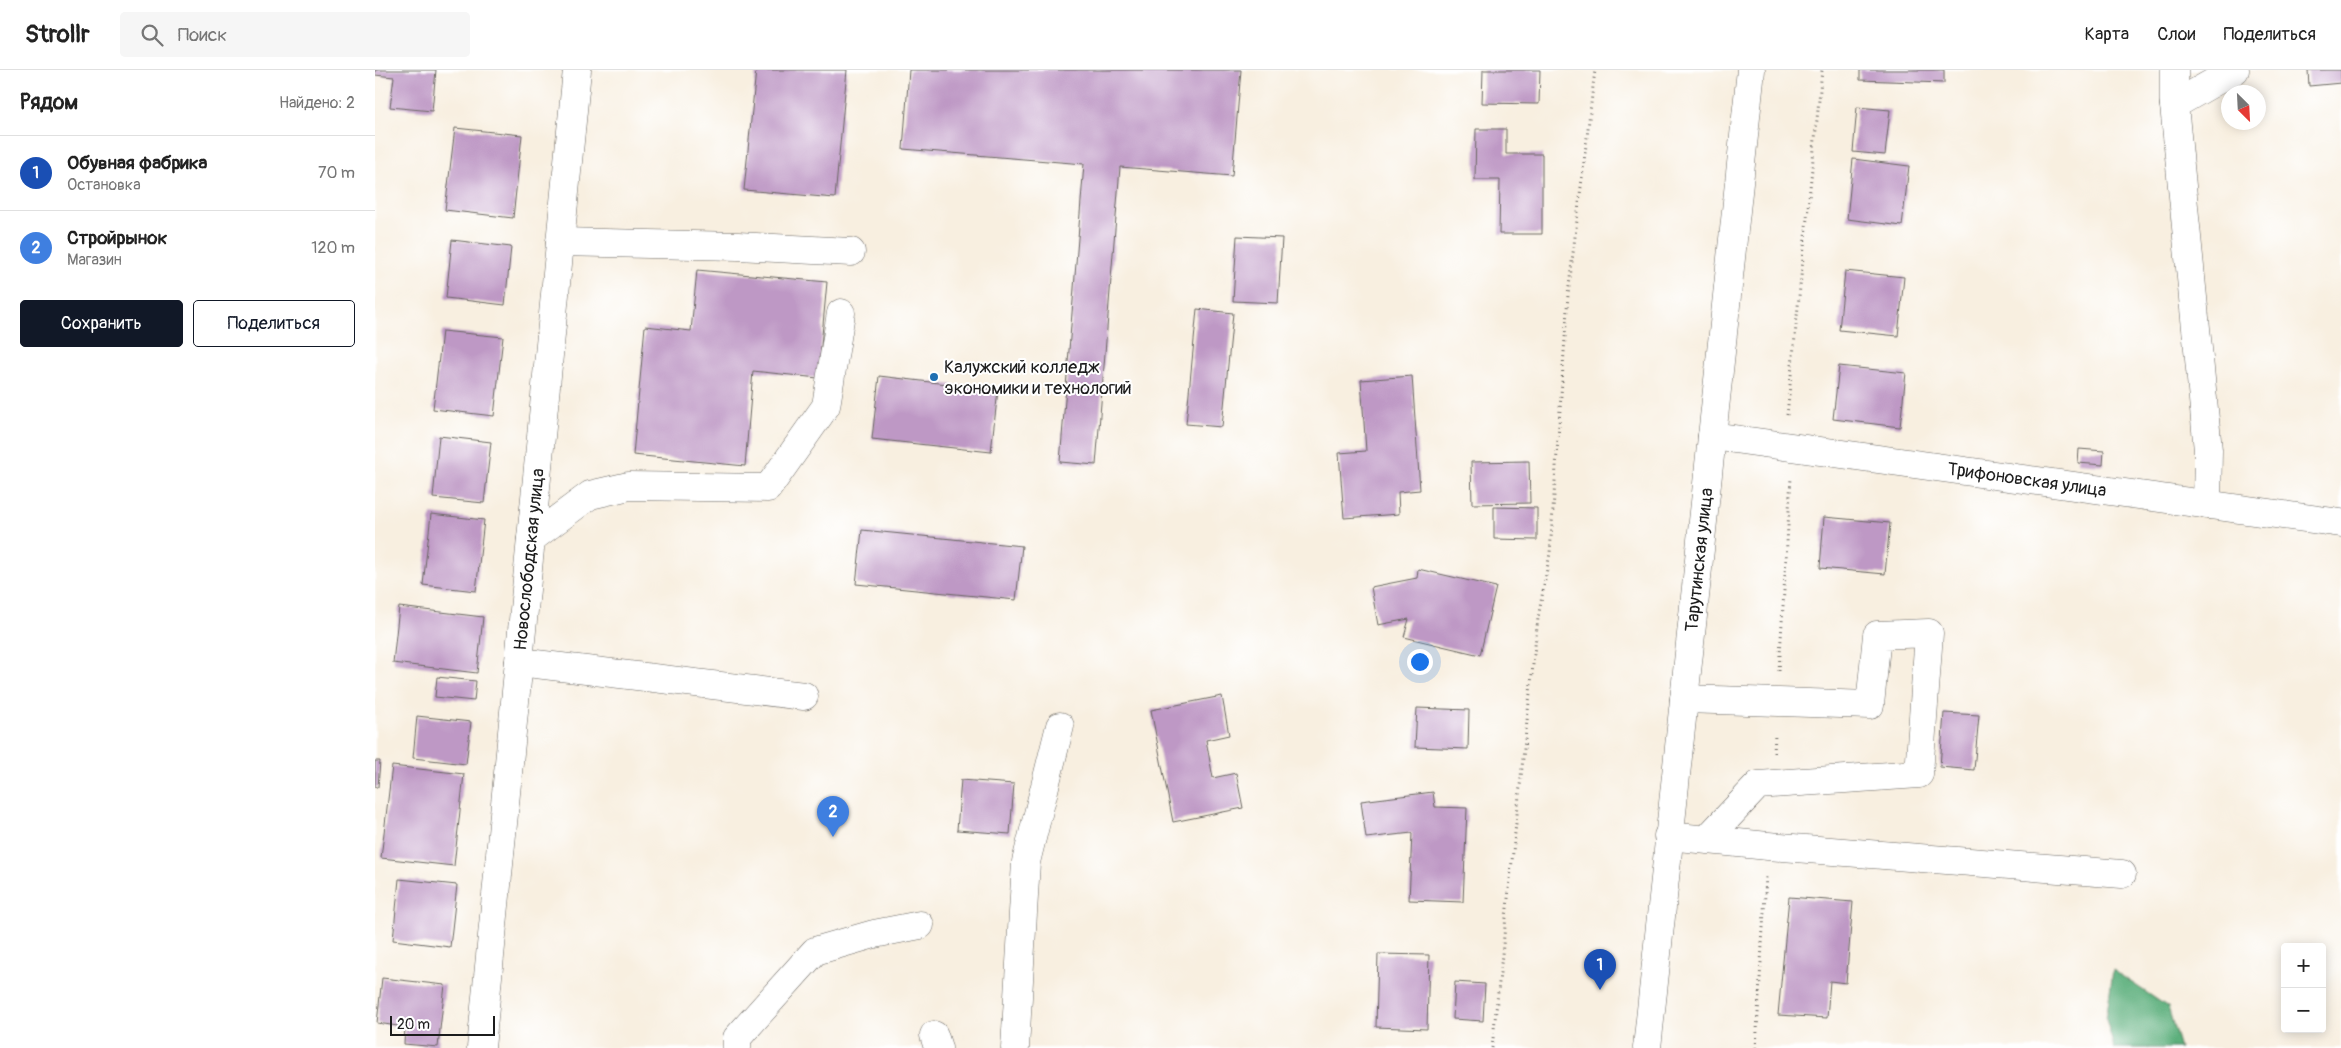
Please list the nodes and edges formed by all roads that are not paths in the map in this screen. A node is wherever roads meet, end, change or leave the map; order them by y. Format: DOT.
graph roads {
  1 [pos="577,70"];
  2 [pos="1751,70"];
  3 [pos="2173,70"];
  4 [pos="2235,70"];
  5 [pos="2174,105"];
  6 [pos="560,242"];
  7 [pos="851,252"];
  8 [pos="841,313"];
  9 [pos="1712,436"];
  10 [pos="2207,505"];
  11 [pos="2341,523"];
  12 [pos="531,539"];
  13 [pos="519,662"];
  14 [pos="803,696"];
  15 [pos="1684,699"];
  16 [pos="1060,726"];
  17 [pos="1668,836"];
  18 [pos="1707,839"];
  19 [pos="2122,874"];
  20 [pos="920,924"];
  21 [pos="481,1048"];
  22 [pos="737,1048"];
  23 [pos="1015,1048"];
  24 [pos="1647,1048"];
  1 -- 6 [label="street, Новослободская улица"];
  2 -- 9 [label="street, Тарутинская улица"];
  3 -- 5 [label="street"];
  4 -- 5 [label="street"];
  5 -- 10 [label="street"];
  6 -- 7 [label="street"];
  6 -- 12 [label="street, Новослободская улица"];
  8 -- 12 [label="street"];
  9 -- 10 [label="street, Трифоновская улица"];
  9 -- 15 [label="street, Тарутинская улица"];
  10 -- 11 [label="street, Трифоновская улица"];
  12 -- 13 [label="street, Новослободская улица"];
  13 -- 14 [label="street"];
  13 -- 21 [label="street, Новослободская улица"];
  15 -- 17 [label="street, Тарутинская улица"];
  15 -- 18 [label="street"];
  16 -- 23 [label="street"];
  17 -- 18 [label="street"];
  17 -- 24 [label="street, Тарутинская улица"];
  18 -- 19 [label="street"];
  20 -- 22 [label="street"];
}
